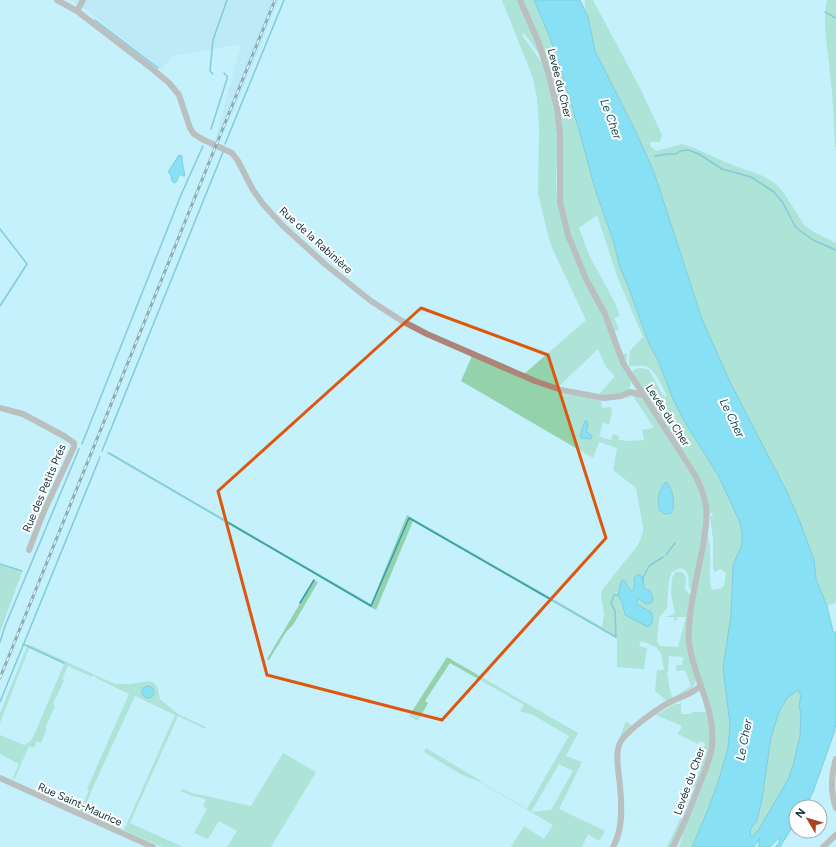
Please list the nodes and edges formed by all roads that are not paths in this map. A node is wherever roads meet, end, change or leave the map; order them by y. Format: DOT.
graph roads {
  1 [pos="59,0"];
  2 [pos="83,0"];
  3 [pos="520,0"];
  4 [pos="77,11"];
  5 [pos="633,380"];
  6 [pos="630,392"];
  7 [pos="643,395"];
  8 [pos="0,408"];
  9 [pos="29,550"];
  10 [pos="701,685"];
  11 [pos="836,758"];
  12 [pos="0,778"];
  13 [pos="836,808"];
  14 [pos="836,836"];
  15 [pos="153,847"];
  16 [pos="613,847"];
  17 [pos="673,847"];
  18 [pos="823,847"];
  1 -- 4 [label="street, Rue de la Rabinière"];
  2 -- 4 [label="street"];
  3 -- 5 [label="street, Levée du Cher"];
  4 -- 6 [label="street, Rue de la Rabinière"];
  5 -- 6 [label="street"];
  5 -- 7 [label="street, Levée du Cher"];
  6 -- 7 [label="street, Rue de la Rabinière"];
  7 -- 10 [label="street, Levée du Cher"];
  8 -- 9 [label="street, Rue des Petits Prés"];
  10 -- 16 [label="street"];
  10 -- 17 [label="street, Levée du Cher"];
  11 -- 13 [label="street"];
  12 -- 15 [label="street, Rue Saint-Maurice"];
  14 -- 18 [label="street"];
}
